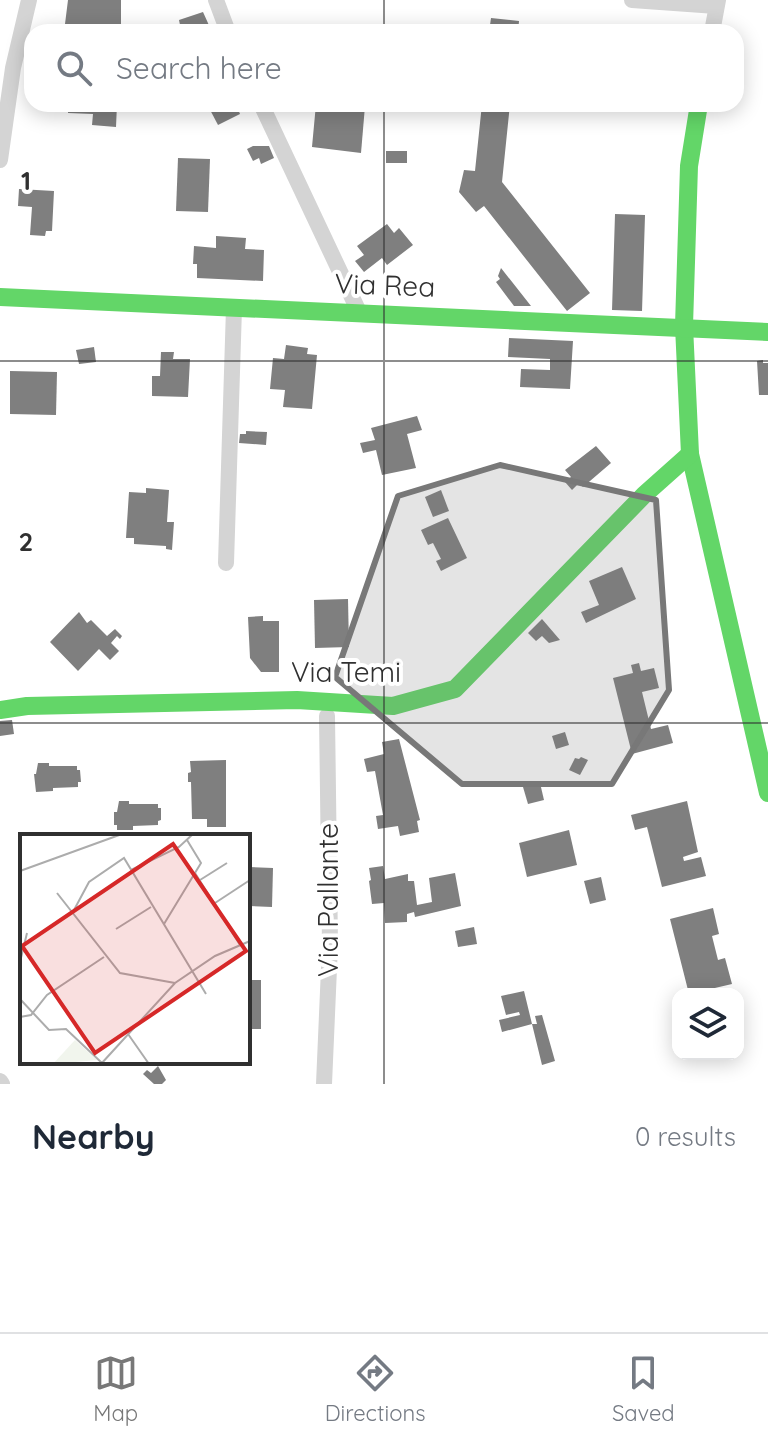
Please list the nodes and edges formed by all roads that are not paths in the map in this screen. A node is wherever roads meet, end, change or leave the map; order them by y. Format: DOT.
graph roads {
  1 [pos="29,0"];
  2 [pos="216,0"];
  3 [pos="632,0"];
  4 [pos="717,3"];
  5 [pos="225,24"];
  6 [pos="713,24"];
  7 [pos="265,112"];
  8 [pos="698,112"];
  9 [pos="0,160"];
  10 [pos="0,297"];
  11 [pos="234,308"];
  12 [pos="359,312"];
  13 [pos="684,326"];
  14 [pos="768,332"];
  15 [pos="690,454"];
  16 [pos="226,563"];
  17 [pos="0,710"];
  18 [pos="327,716"];
  19 [pos="768,793"];
  20 [pos="324,1084"];
  1 -- 9 [label="street"];
  2 -- 5 [label="street"];
  3 -- 4 [label="street"];
  4 -- 6 [label="street"];
  7 -- 12 [label="street"];
  8 -- 13 [label="street"];
  10 -- 11 [label="street, Via Rea"];
  11 -- 12 [label="street, Via Rea"];
  11 -- 16 [label="street"];
  12 -- 13 [label="street, Via Rea"];
  13 -- 14 [label="street, Via Rea"];
  13 -- 15 [label="street"];
  15 -- 17 [label="street, Via Temi"];
  15 -- 19 [label="street"];
  18 -- 20 [label="street, Via Pallante"];
}
